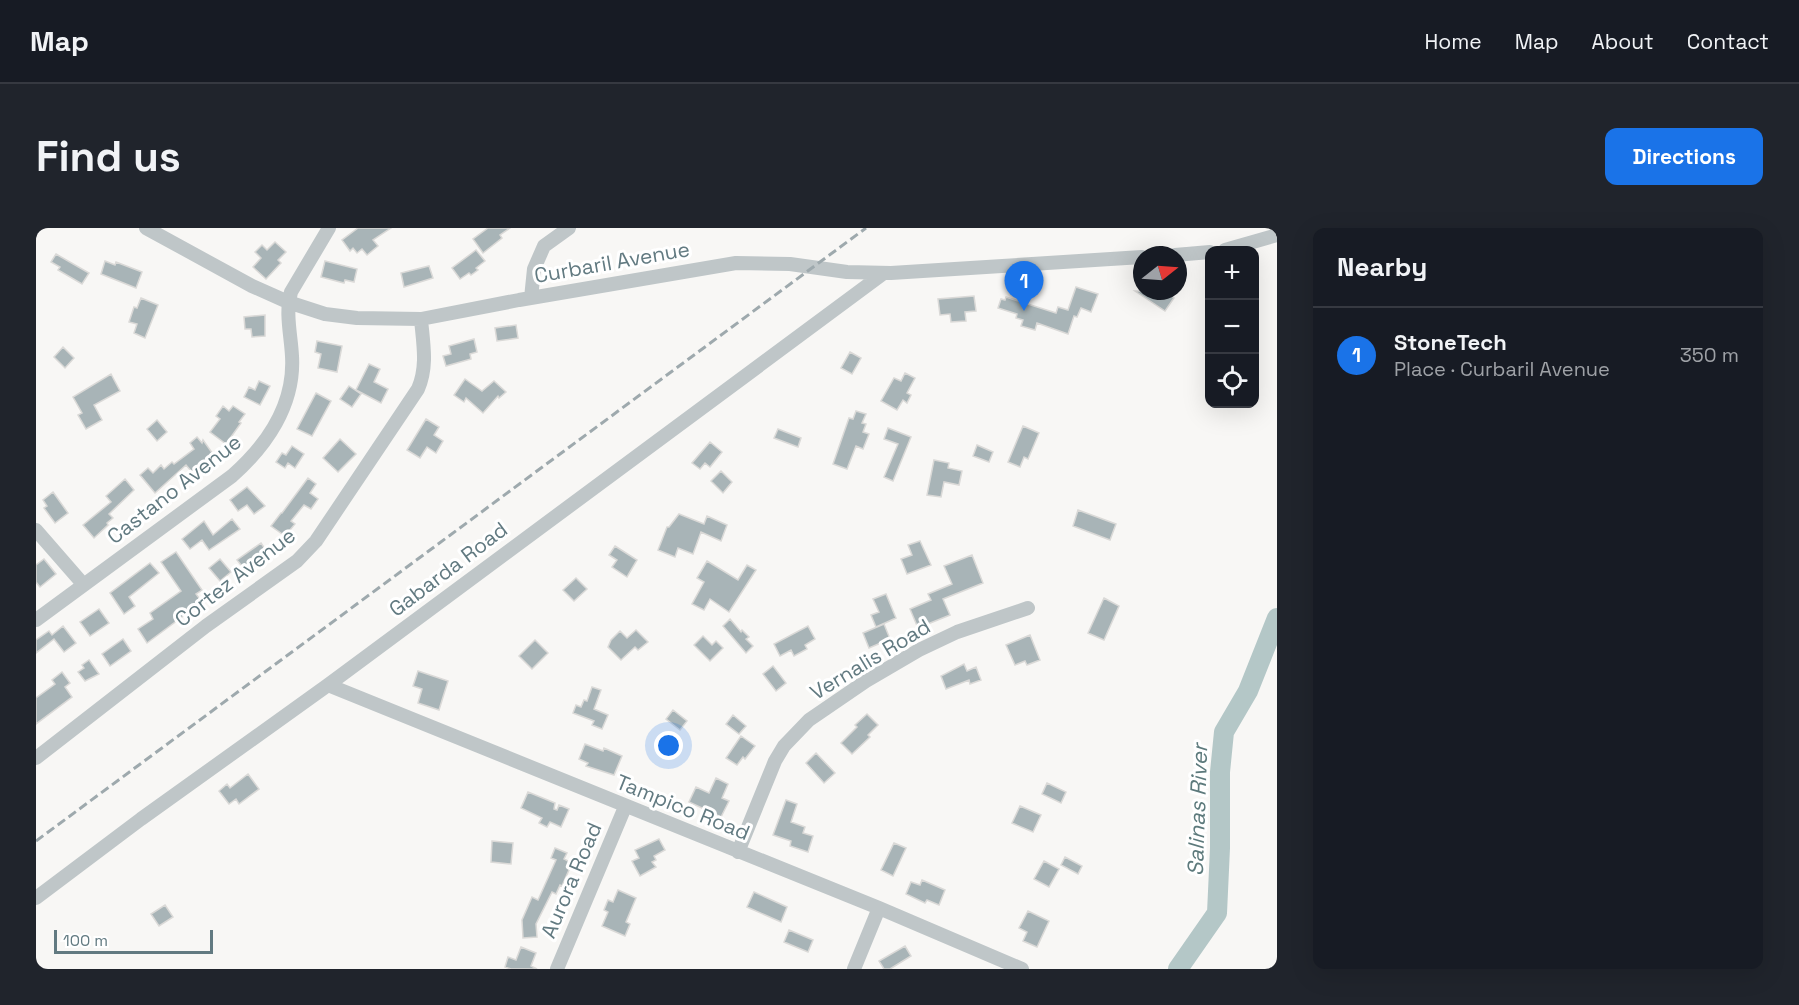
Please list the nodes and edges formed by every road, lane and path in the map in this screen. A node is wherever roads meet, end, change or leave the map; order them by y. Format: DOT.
graph roads {
  1 [pos="146,228"];
  2 [pos="329,228"];
  3 [pos="569,228"];
  4 [pos="1277,235"];
  5 [pos="1239,246"];
  6 [pos="1205,252"];
  7 [pos="1187,254"];
  8 [pos="1133,258"];
  9 [pos="884,273"];
  10 [pos="531,298"];
  11 [pos="288,302"];
  12 [pos="421,319"];
  13 [pos="36,530"];
  14 [pos="83,584"];
  15 [pos="1028,608"];
  16 [pos="36,620"];
  17 [pos="328,685"];
  18 [pos="36,758"];
  19 [pos="625,807"];
  20 [pos="738,852"];
  21 [pos="36,898"];
  22 [pos="879,908"];
  23 [pos="557,969"];
  24 [pos="854,969"];
  25 [pos="1022,969"];
  1 -- 11 [label="street, Curbaril Avenue"];
  2 -- 11 [label="street, Castano Avenue"];
  3 -- 10 [label="street"];
  4 -- 5 [label="street"];
  6 -- 7 [label="street"];
  8 -- 9 [label="street, Curbaril Avenue"];
  9 -- 10 [label="street, Curbaril Avenue"];
  9 -- 17 [label="street, Gabarda Road"];
  10 -- 12 [label="street, Curbaril Avenue"];
  11 -- 12 [label="street, Curbaril Avenue"];
  11 -- 14 [label="street, Castano Avenue"];
  12 -- 18 [label="street, Cortez Avenue"];
  13 -- 14 [label="street"];
  14 -- 16 [label="street, Castano Avenue"];
  15 -- 20 [label="street, Vernalis Road"];
  17 -- 19 [label="street, Tampico Road"];
  17 -- 21 [label="street, Gabarda Road"];
  19 -- 20 [label="street, Tampico Road"];
  19 -- 23 [label="street, Aurora Road"];
  20 -- 22 [label="street, Tampico Road"];
  22 -- 24 [label="street"];
  22 -- 25 [label="street, Tampico Road"];
}
